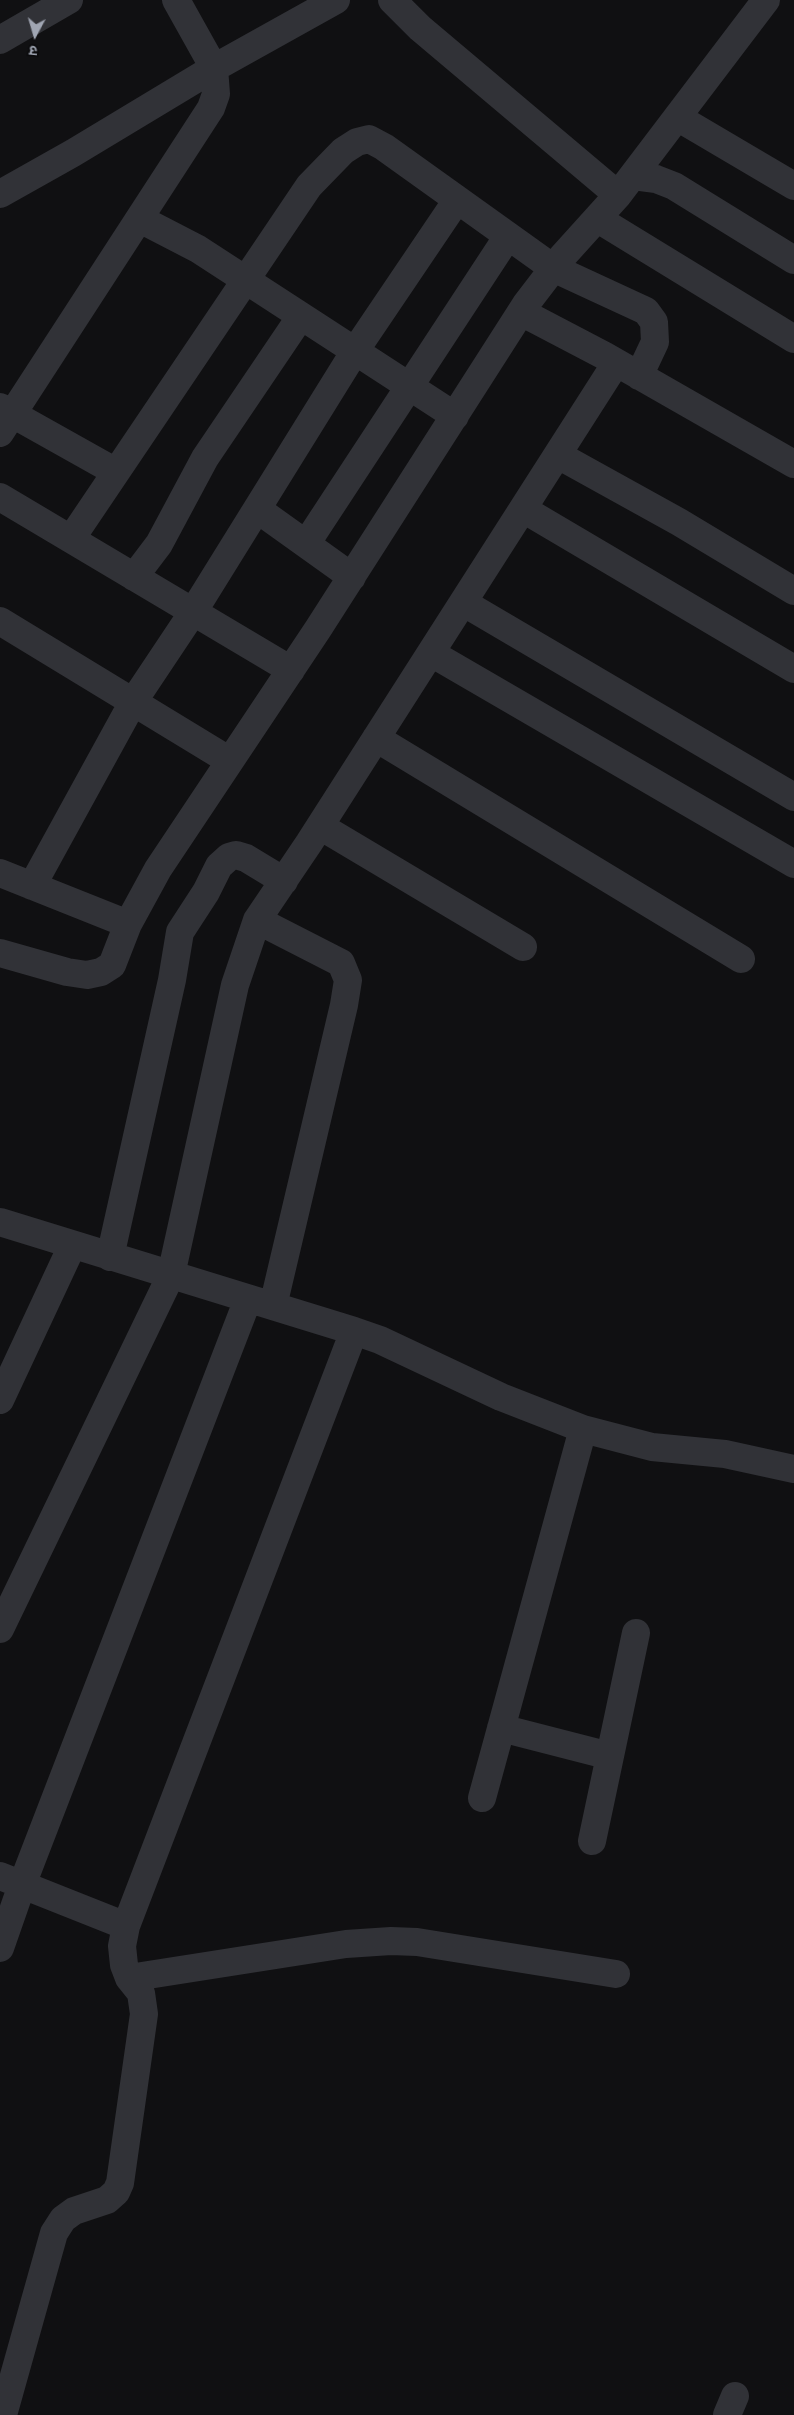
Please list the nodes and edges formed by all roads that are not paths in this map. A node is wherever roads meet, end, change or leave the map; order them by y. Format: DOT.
graph roads {
  1 [pos="69,0"];
  2 [pos="176,0"];
  3 [pos="336,0"];
  4 [pos="392,0"];
  5 [pos="766,0"];
  6 [pos="0,40"];
  7 [pos="214,68"];
  8 [pos="677,117"];
  9 [pos="626,186"];
  10 [pos="794,186"];
  11 [pos="0,194"];
  12 [pos="457,200"];
  13 [pos="140,219"];
  14 [pos="598,219"];
  15 [pos="508,236"];
  16 [pos="794,260"];
  17 [pos="553,268"];
  18 [pos="246,280"];
  19 [pos="521,312"];
  20 [pos="301,316"];
  21 [pos="794,339"];
  22 [pos="355,351"];
  23 [pos="628,370"];
  24 [pos="409,387"];
  25 [pos="455,416"];
  26 [pos="4,418"];
  27 [pos="558,455"];
  28 [pos="794,464"];
  29 [pos="116,472"];
  30 [pos="0,497"];
  31 [pos="257,509"];
  32 [pos="524,509"];
  33 [pos="71,539"];
  34 [pos="306,544"];
  35 [pos="352,576"];
  36 [pos="134,577"];
  37 [pos="794,591"];
  38 [pos="464,603"];
  39 [pos="194,612"];
  40 [pos="0,621"];
  41 [pos="431,653"];
  42 [pos="290,670"];
  43 [pos="794,670"];
  44 [pos="133,702"];
  45 [pos="376,738"];
  46 [pos="230,761"];
  47 [pos="794,797"];
  48 [pos="320,826"];
  49 [pos="794,864"];
  50 [pos="0,873"];
  51 [pos="284,881"];
  52 [pos="32,886"];
  53 [pos="258,920"];
  54 [pos="128,924"];
  55 [pos="523,947"];
  56 [pos="0,953"];
  57 [pos="741,959"];
  58 [pos="0,1222"];
  59 [pos="72,1246"];
  60 [pos="110,1257"];
  61 [pos="171,1275"];
  62 [pos="260,1302"];
  63 [pos="354,1331"];
  64 [pos="0,1400"];
  65 [pos="583,1429"];
  66 [pos="794,1469"];
  67 [pos="0,1629"];
  68 [pos="636,1633"];
  69 [pos="501,1728"];
  70 [pos="610,1756"];
  71 [pos="482,1798"];
  72 [pos="592,1841"];
  73 [pos="11,1880"];
  74 [pos="126,1926"];
  75 [pos="0,1948"];
  76 [pos="616,1974"];
  77 [pos="129,1978"];
  78 [pos="8,2367"];
  79 [pos="4,2415"];
  1 -- 6 [label="street"];
  2 -- 7 [label="street"];
  3 -- 7 [label="street"];
  4 -- 9 [label="street"];
  5 -- 8 [label="street"];
  7 -- 11 [label="street"];
  7 -- 13 [label="street"];
  8 -- 9 [label="street"];
  8 -- 10 [label="street"];
  9 -- 14 [label="street"];
  9 -- 16 [label="street"];
  12 -- 15 [label="street"];
  12 -- 18 [label="street"];
  12 -- 22 [label="street"];
  13 -- 18 [label="street"];
  13 -- 26 [label="street"];
  14 -- 17 [label="street"];
  14 -- 21 [label="street"];
  15 -- 17 [label="street"];
  15 -- 24 [label="street"];
  17 -- 19 [label="street"];
  17 -- 23 [label="street"];
  18 -- 20 [label="street"];
  18 -- 29 [label="street"];
  19 -- 23 [label="street"];
  19 -- 25 [label="street"];
  20 -- 22 [label="street"];
  20 -- 36 [label="street"];
  22 -- 24 [label="street"];
  22 -- 31 [label="street"];
  23 -- 27 [label="street"];
  23 -- 28 [label="street"];
  24 -- 25 [label="street"];
  24 -- 34 [label="street"];
  25 -- 35 [label="street"];
  26 -- 29 [label="street"];
  27 -- 32 [label="street"];
  27 -- 37 [label="street"];
  29 -- 33 [label="street"];
  30 -- 33 [label="street"];
  31 -- 34 [label="street"];
  31 -- 39 [label="street"];
  32 -- 38 [label="street"];
  32 -- 43 [label="street"];
  33 -- 36 [label="street"];
  34 -- 35 [label="street"];
  35 -- 42 [label="street"];
  36 -- 39 [label="street"];
  38 -- 41 [label="street"];
  38 -- 47 [label="street"];
  39 -- 42 [label="street"];
  39 -- 44 [label="street"];
  40 -- 44 [label="street"];
  41 -- 45 [label="street"];
  41 -- 49 [label="street"];
  42 -- 46 [label="street"];
  44 -- 46 [label="street"];
  44 -- 52 [label="street"];
  45 -- 48 [label="street"];
  45 -- 57 [label="street"];
  46 -- 54 [label="street"];
  48 -- 51 [label="street"];
  48 -- 55 [label="street"];
  50 -- 52 [label="street"];
  51 -- 53 [label="street"];
  51 -- 60 [label="street"];
  52 -- 54 [label="street"];
  53 -- 61 [label="street"];
  53 -- 62 [label="street"];
  54 -- 56 [label="street"];
  58 -- 59 [label="street"];
  59 -- 60 [label="street"];
  59 -- 64 [label="street"];
  60 -- 61 [label="street"];
  61 -- 62 [label="street"];
  61 -- 67 [label="street"];
  62 -- 63 [label="street"];
  62 -- 73 [label="street"];
  63 -- 65 [label="street"];
  63 -- 74 [label="street"];
  65 -- 66 [label="street"];
  65 -- 69 [label="street"];
  68 -- 70 [label="street"];
  69 -- 70 [label="street"];
  69 -- 71 [label="street"];
  70 -- 72 [label="street"];
  73 -- 74 [label="street"];
  73 -- 75 [label="street"];
  74 -- 77 [label="street"];
  76 -- 77 [label="street"];
  77 -- 78 [label="street"];
  78 -- 79 [label="street"];
}
